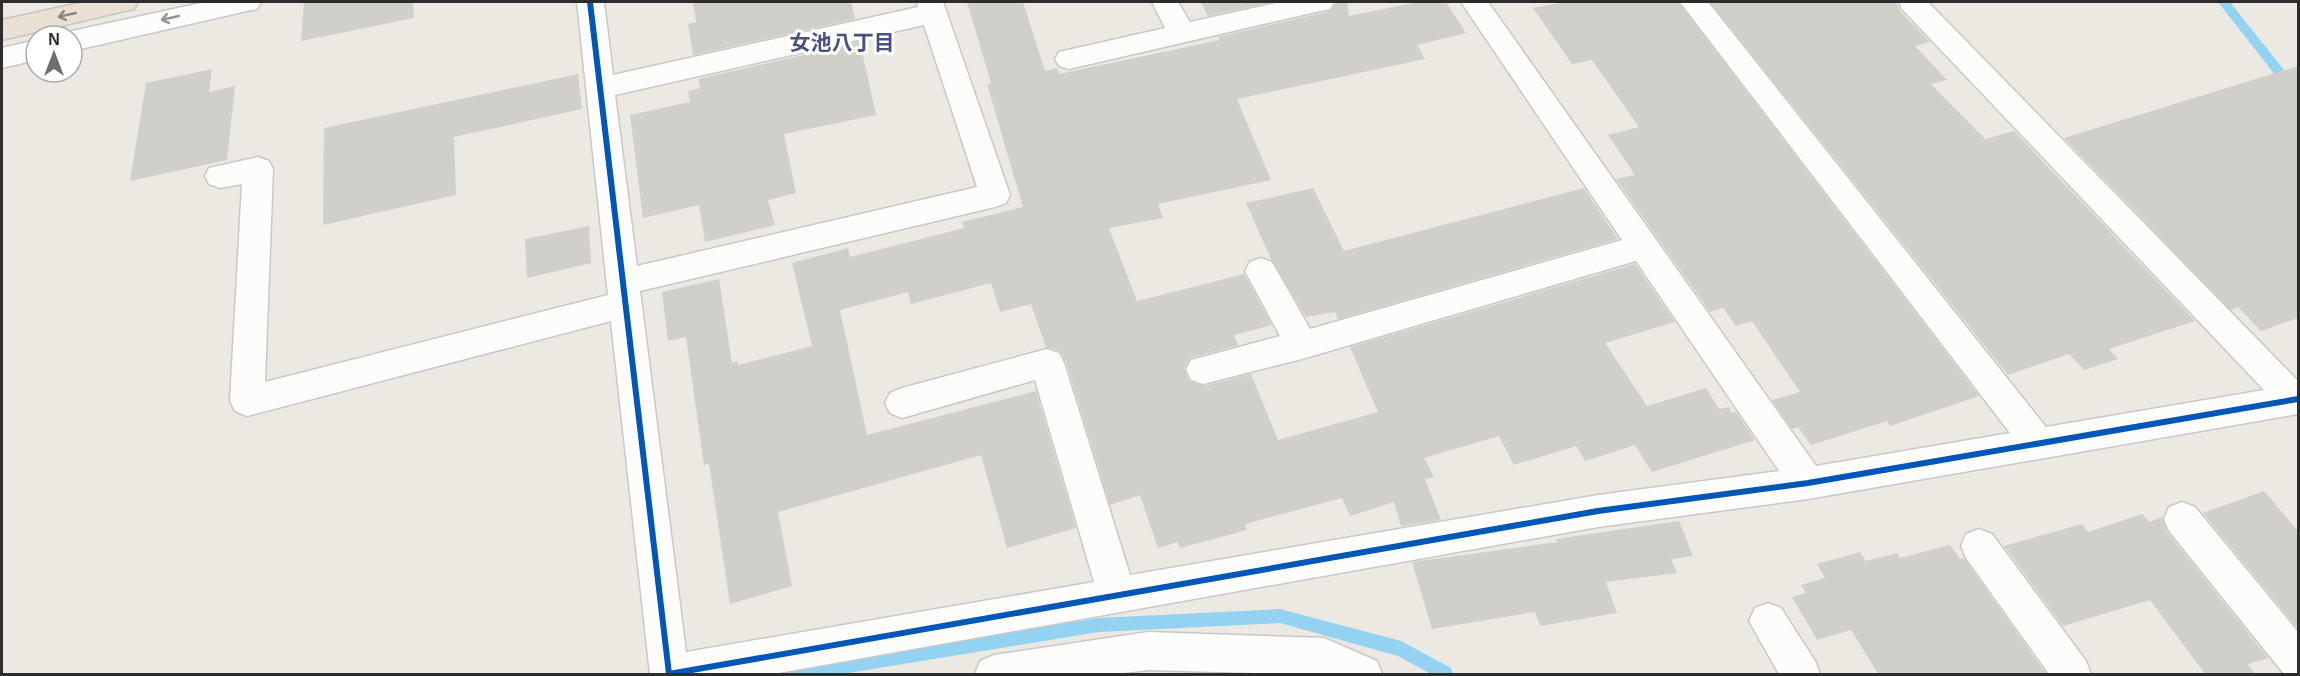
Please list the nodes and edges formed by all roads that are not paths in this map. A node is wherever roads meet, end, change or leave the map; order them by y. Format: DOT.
graph roads {
  1 [pos="32,2"];
  2 [pos="124,2"];
  3 [pos="248,2"];
  4 [pos="590,2"];
  5 [pos="1165,2"];
  6 [pos="1320,2"];
  7 [pos="1474,2"];
  8 [pos="1693,2"];
  9 [pos="1912,2"];
  10 [pos="2,7"];
  11 [pos="932,7"];
  12 [pos="2,30"];
  13 [pos="1182,34"];
  14 [pos="84,38"];
  15 [pos="24,53"];
  16 [pos="2,58"];
  17 [pos="1069,59"];
  18 [pos="600,88"];
  19 [pos="220,176"];
  20 [pos="1644,246"];
  21 [pos="1261,271"];
  22 [pos="625,293"];
  23 [pos="1302,345"];
  24 [pos="1203,370"];
  25 [pos="2297,399"];
  26 [pos="902,403"];
  27 [pos="2038,444"];
  28 [pos="1808,483"];
  29 [pos="2182,519"];
  30 [pos="1978,546"];
  31 [pos="1117,595"];
  32 [pos="1768,621"];
  33 [pos="2298,661"];
  34 [pos="669,674"];
  35 [pos="994,675"];
  36 [pos="1362,675"];
  37 [pos="1801,675"];
  38 [pos="2072,675"];
  1 -- 10 [label="highway"];
  2 -- 12 [label="highway, one-way"];
  3 -- 14 [label="street, one-way"];
  4 -- 18 [label="street"];
  5 -- 13 [label="street"];
  6 -- 13 [label="street"];
  7 -- 20 [label="street"];
  8 -- 27 [label="street"];
  9 -- 25 [label="street"];
  11 -- 18 [label="street"];
  11 -- 22 [label="street"];
  13 -- 17 [label="street"];
  15 -- 16 [label="street"];
  18 -- 22 [label="street"];
  19 -- 22 [label="street"];
  20 -- 23 [label="street"];
  20 -- 28 [label="street"];
  21 -- 23 [label="street"];
  22 -- 34 [label="street"];
  23 -- 24 [label="street"];
  25 -- 27 [label="street"];
  26 -- 31 [label="street"];
  27 -- 28 [label="street"];
  28 -- 31 [label="street"];
  29 -- 33 [label="street"];
  30 -- 38 [label="street"];
  31 -- 34 [label="street"];
  32 -- 37 [label="street"];
  35 -- 36 [label="street"];
}
